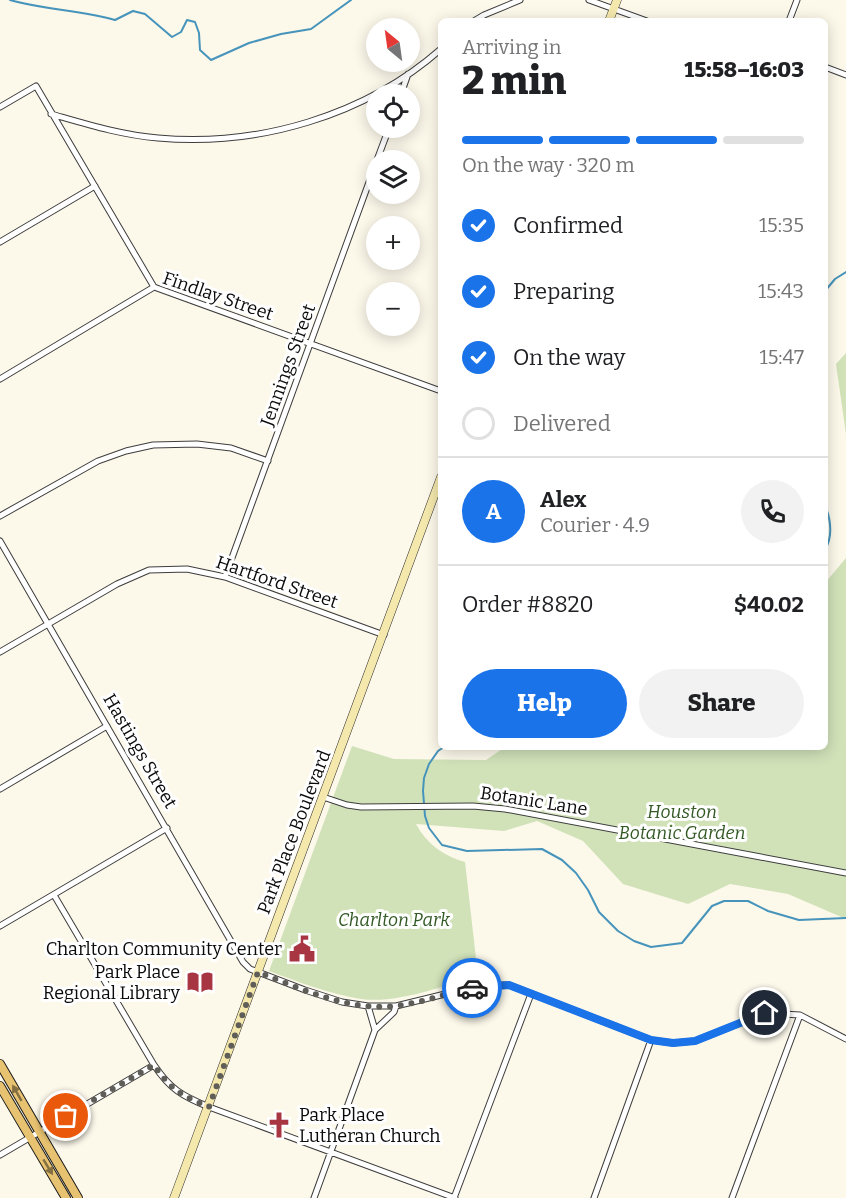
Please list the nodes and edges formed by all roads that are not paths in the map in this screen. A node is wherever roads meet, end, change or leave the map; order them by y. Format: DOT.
graph roads {
  1 [pos="520,0"];
  2 [pos="590,0"];
  3 [pos="797,0"];
  4 [pos="616,4"];
  5 [pos="479,18"];
  6 [pos="610,18"];
  7 [pos="642,18"];
  8 [pos="790,18"];
  9 [pos="438,51"];
  10 [pos="828,68"];
  11 [pos="408,75"];
  12 [pos="846,75"];
  13 [pos="405,84"];
  14 [pos="0,107"];
  15 [pos="51,114"];
  16 [pos="95,186"];
  17 [pos="366,193"];
  18 [pos="0,242"];
  19 [pos="154,287"];
  20 [pos="312,345"];
  21 [pos="0,379"];
  22 [pos="438,390"];
  23 [pos="268,461"];
  24 [pos="438,485"];
  25 [pos="0,516"];
  26 [pos="0,541"];
  27 [pos="225,577"];
  28 [pos="49,623"];
  29 [pos="384,635"];
  30 [pos="0,652"];
  31 [pos="107,726"];
  32 [pos="0,789"];
  33 [pos="323,797"];
  34 [pos="167,828"];
  35 [pos="846,873"];
  36 [pos="54,895"];
  37 [pos="0,926"];
  38 [pos="258,972"];
  39 [pos="531,994"];
  40 [pos="368,1006"];
  41 [pos="396,1006"];
  42 [pos="801,1015"];
  43 [pos="375,1030"];
  44 [pos="846,1039"];
  45 [pos="651,1040"];
  46 [pos="154,1065"];
  47 [pos="1,1068"];
  48 [pos="0,1086"];
  49 [pos="209,1107"];
  50 [pos="39,1131"];
  51 [pos="30,1137"];
  52 [pos="331,1152"];
  53 [pos="0,1155"];
  54 [pos="66,1198"];
  55 [pos="78,1198"];
  56 [pos="174,1198"];
  57 [pos="314,1198"];
  58 [pos="455,1198"];
  59 [pos="594,1198"];
  60 [pos="732,1198"];
  1 -- 5 [label="street"];
  2 -- 4 [label="street"];
  3 -- 8 [label="street"];
  4 -- 6 [label="street"];
  4 -- 7 [label="street"];
  9 -- 11 [label="street"];
  10 -- 12 [label="street"];
  11 -- 13 [label="street"];
  11 -- 15 [label="street"];
  14 -- 15 [label="street"];
  15 -- 16 [label="street"];
  16 -- 18 [label="street"];
  16 -- 19 [label="street"];
  17 -- 20 [label="street, Jennings Street"];
  19 -- 20 [label="street, Findlay Street"];
  19 -- 21 [label="street, Findlay Street"];
  20 -- 22 [label="street, Findlay Street"];
  20 -- 23 [label="street, Jennings Street"];
  23 -- 25 [label="street"];
  23 -- 27 [label="street, Jennings Street"];
  24 -- 29 [label="street, Park Place Boulevard"];
  26 -- 28 [label="street, Hastings Street"];
  27 -- 28 [label="street, Hartford Street"];
  27 -- 29 [label="street, Hartford Street"];
  28 -- 30 [label="street, Hartford Street"];
  28 -- 31 [label="street, Hastings Street"];
  29 -- 33 [label="street, Park Place Boulevard"];
  31 -- 32 [label="street"];
  31 -- 34 [label="street, Hastings Street"];
  33 -- 35 [label="street, Botanic Lane"];
  33 -- 38 [label="street, Park Place Boulevard"];
  34 -- 36 [label="street"];
  34 -- 38 [label="street, Hastings Street"];
  36 -- 37 [label="street"];
  36 -- 46 [label="street"];
  38 -- 40 [label="street"];
  38 -- 49 [label="street, Park Place Boulevard"];
  39 -- 41 [label="street"];
  39 -- 45 [label="street"];
  39 -- 58 [label="street"];
  40 -- 41 [label="street"];
  40 -- 43 [label="street"];
  41 -- 43 [label="street"];
  42 -- 44 [label="street"];
  42 -- 45 [label="street"];
  42 -- 60 [label="street"];
  43 -- 52 [label="street"];
  45 -- 59 [label="street"];
  46 -- 49 [label="street"];
  46 -- 50 [label="street"];
  50 -- 47 [label="main road, one-way"];
  48 -- 51 [label="main road"];
  49 -- 52 [label="street"];
  49 -- 56 [label="street, Park Place Boulevard"];
  50 -- 51 [label="street"];
  50 -- 55 [label="main road"];
  51 -- 53 [label="street"];
  51 -- 54 [label="main road, one-way"];
  52 -- 57 [label="street"];
  52 -- 58 [label="street"];
}
